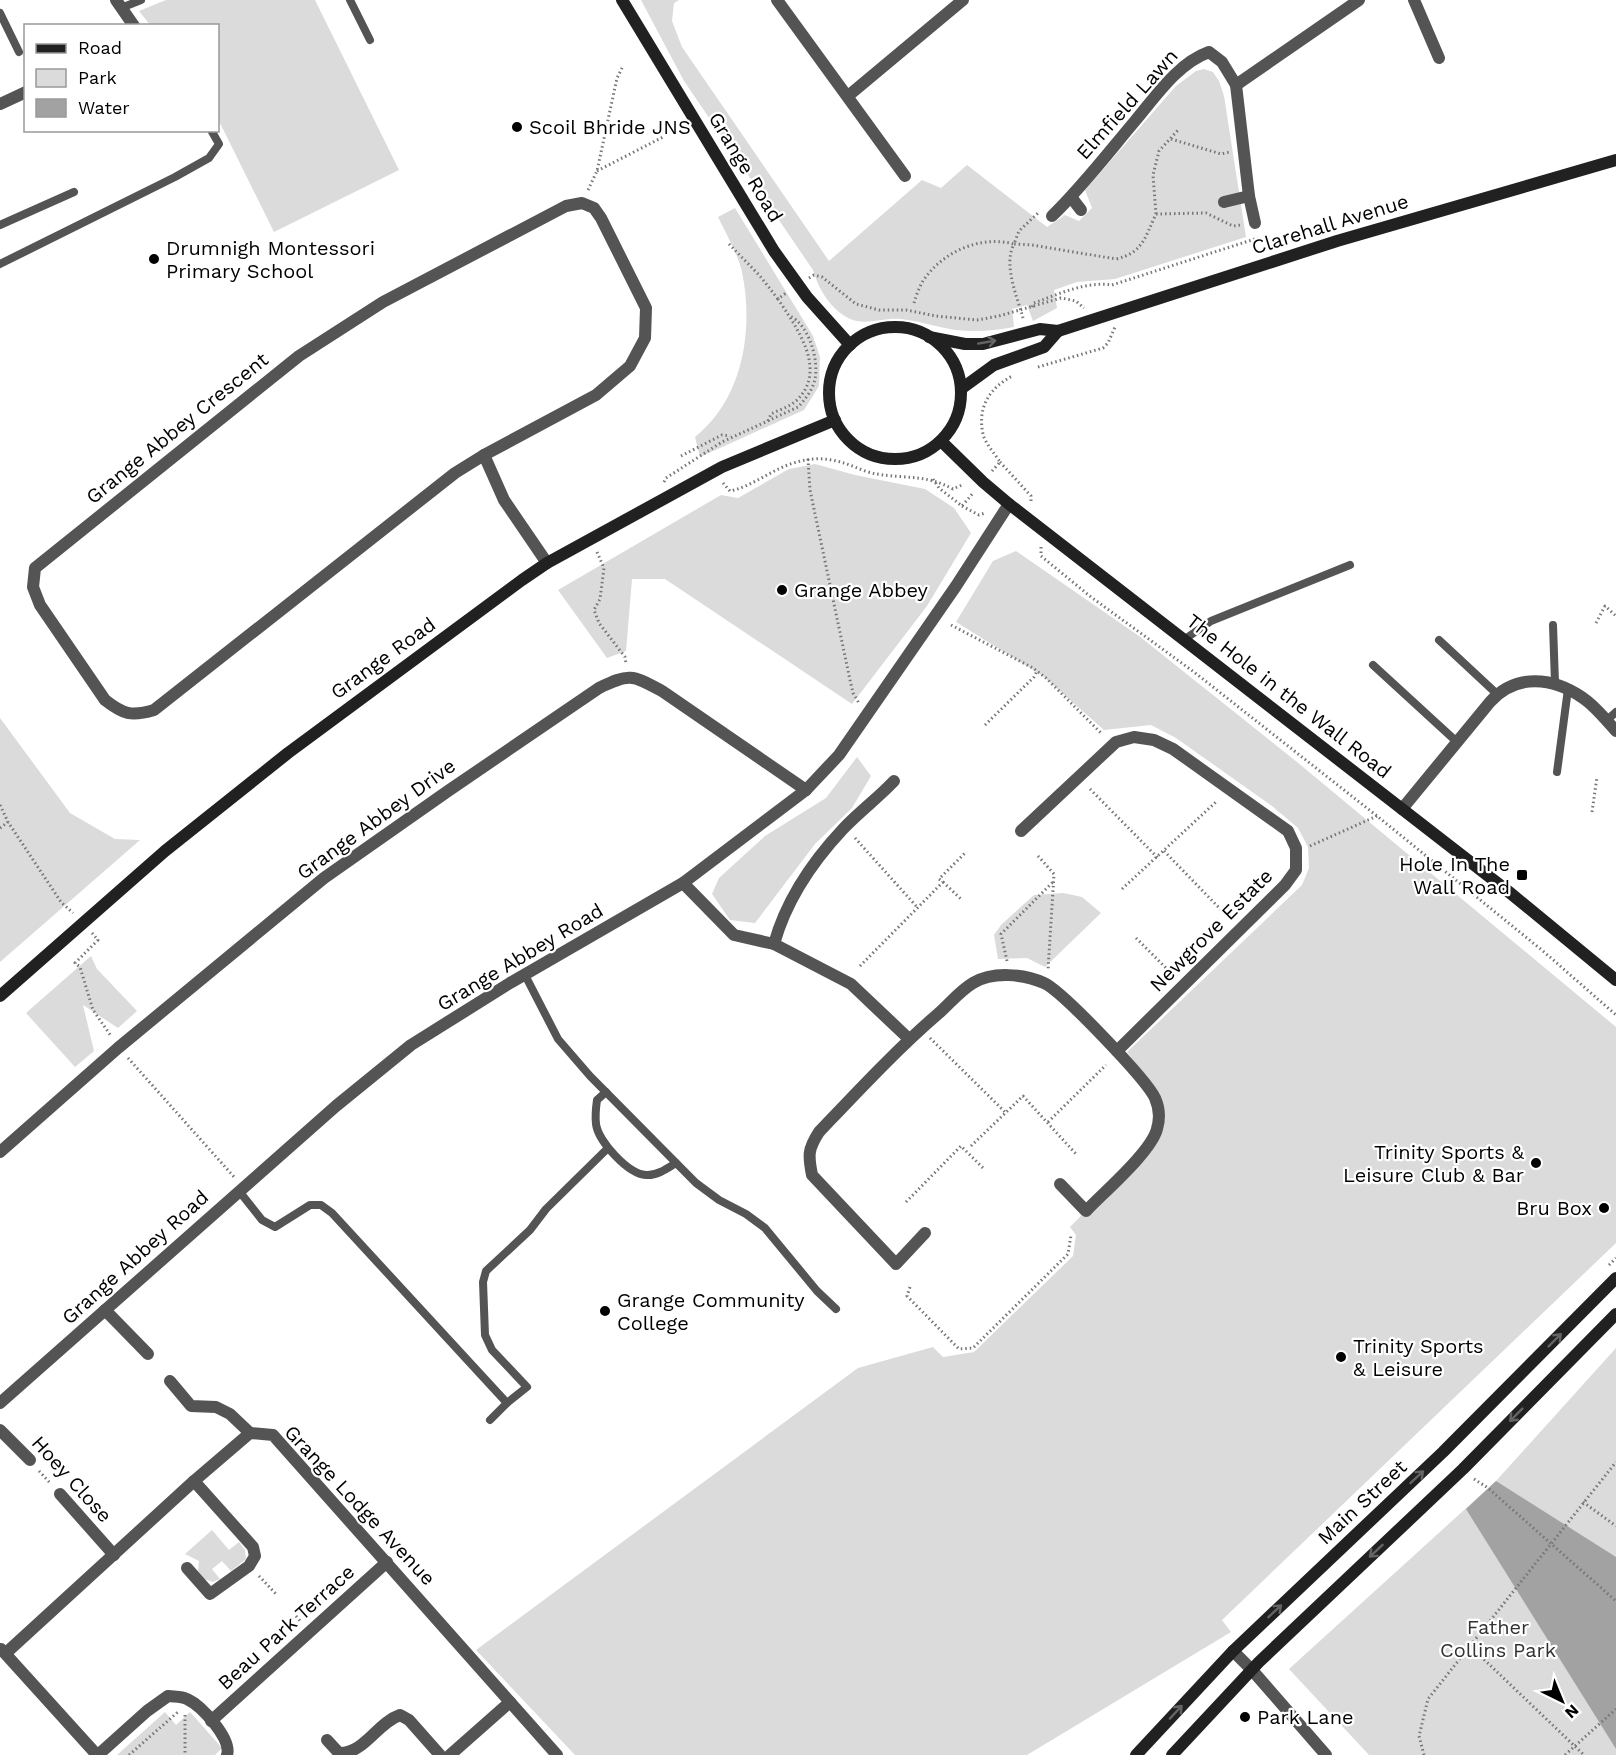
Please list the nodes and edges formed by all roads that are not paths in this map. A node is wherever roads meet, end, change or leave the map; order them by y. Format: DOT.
graph roads {
  1 [pos="141,0"];
  2 [pos="350,0"];
  3 [pos="622,0"];
  4 [pos="777,0"];
  5 [pos="963,0"];
  6 [pos="1359,0"];
  7 [pos="1414,0"];
  8 [pos="118,4"];
  9 [pos="0,13"];
  10 [pos="133,24"];
  11 [pos="370,39"];
  12 [pos="19,52"];
  13 [pos="1439,58"];
  14 [pos="1236,85"];
  15 [pos="24,93"];
  16 [pos="848,96"];
  17 [pos="0,104"];
  18 [pos="213,132"];
  19 [pos="1616,160"];
  20 [pos="905,176"];
  21 [pos="74,192"];
  22 [pos="1250,196"];
  23 [pos="1071,197"];
  24 [pos="1224,202"];
  25 [pos="1081,210"];
  26 [pos="1052,216"];
  27 [pos="1255,223"];
  28 [pos="0,225"];
  29 [pos="0,264"];
  30 [pos="1058,331"];
  31 [pos="929,337"];
  32 [pos="850,345"];
  33 [pos="961,389"];
  34 [pos="835,420"];
  35 [pos="941,441"];
  36 [pos="484,455"];
  37 [pos="1009,504"];
  38 [pos="547,563"];
  39 [pos="1350,565"];
  40 [pos="1553,625"];
  41 [pos="1185,639"];
  42 [pos="1439,640"];
  43 [pos="1372,665"];
  44 [pos="1556,683"];
  45 [pos="1568,689"];
  46 [pos="1497,694"];
  47 [pos="1616,712"];
  48 [pos="1606,721"];
  49 [pos="1616,731"];
  50 [pos="1457,742"];
  51 [pos="1557,772"];
  52 [pos="894,781"];
  53 [pos="806,790"];
  54 [pos="1402,809"];
  55 [pos="1021,831"];
  56 [pos="683,883"];
  57 [pos="774,944"];
  58 [pos="525,975"];
  59 [pos="1616,980"];
  60 [pos="0,996"];
  61 [pos="909,1039"];
  62 [pos="1117,1051"];
  63 [pos="606,1092"];
  64 [pos="608,1148"];
  65 [pos="0,1152"];
  66 [pos="676,1163"];
  67 [pos="1060,1184"];
  68 [pos="241,1189"];
  69 [pos="926,1233"];
  70 [pos="1616,1278"];
  71 [pos="836,1309"];
  72 [pos="105,1310"];
  73 [pos="1616,1314"];
  74 [pos="148,1354"];
  75 [pos="170,1381"];
  76 [pos="0,1403"];
  77 [pos="507,1403"];
  78 [pos="490,1420"];
  79 [pos="0,1430"];
  80 [pos="250,1433"];
  81 [pos="30,1460"];
  82 [pos="194,1481"];
  83 [pos="60,1494"];
  84 [pos="114,1555"];
  85 [pos="387,1562"];
  86 [pos="187,1568"];
  87 [pos="3,1651"];
  88 [pos="1233,1651"];
  89 [pos="1252,1670"];
  90 [pos="510,1702"];
  91 [pos="211,1721"];
  92 [pos="327,1740"];
  93 [pos="97,1755"];
  94 [pos="227,1755"];
  95 [pos="440,1755"];
  96 [pos="450,1755"];
  97 [pos="557,1755"];
  98 [pos="1136,1755"];
  99 [pos="1172,1755"];
  100 [pos="1326,1755"];
  1 -- 8 [label="lane"];
  2 -- 11 [label="lane"];
  3 -- 32 [label="main road, Grange Road"];
  4 -- 16 [label="street"];
  5 -- 16 [label="street"];
  6 -- 14 [label="street"];
  7 -- 13 [label="street"];
  8 -- 10 [label="street"];
  9 -- 12 [label="lane"];
  14 -- 22 [label="street, Elmfield Lawn"];
  14 -- 23 [label="street, Elmfield Lawn"];
  15 -- 17 [label="street"];
  16 -- 20 [label="street"];
  18 -- 29 [label="lane"];
  19 -- 30 [label="main road, Clarehall Avenue"];
  21 -- 28 [label="lane"];
  22 -- 24 [label="street"];
  22 -- 27 [label="street, Elmfield Lawn"];
  23 -- 25 [label="street"];
  23 -- 26 [label="street, Elmfield Lawn"];
  31 -- 30 [label="main road, Clarehall Avenue, one-way"];
  30 -- 33 [label="main road, Clarehall Avenue"];
  31 -- 32 [label="main road"];
  31 -- 33 [label="main road"];
  32 -- 34 [label="main road"];
  33 -- 35 [label="main road"];
  34 -- 35 [label="main road"];
  34 -- 38 [label="main road, Grange Road"];
  35 -- 37 [label="main road, The Hole in the Wall Road"];
  36 -- 36 [label="street, Grange Abbey Crescent"];
  36 -- 38 [label="street"];
  37 -- 41 [label="main road, The Hole in the Wall Road"];
  37 -- 53 [label="street, Grange Abbey Road"];
  38 -- 60 [label="main road, Grange Road"];
  39 -- 41 [label="lane"];
  40 -- 44 [label="lane"];
  41 -- 54 [label="main road, The Hole in the Wall Road"];
  42 -- 46 [label="lane"];
  43 -- 50 [label="lane"];
  44 -- 45 [label="street"];
  44 -- 46 [label="street"];
  45 -- 48 [label="street"];
  45 -- 51 [label="lane"];
  46 -- 50 [label="street"];
  47 -- 48 [label="lane"];
  48 -- 49 [label="street"];
  50 -- 54 [label="street"];
  52 -- 57 [label="street"];
  53 -- 56 [label="street, Grange Abbey Road"];
  53 -- 65 [label="street, Grange Abbey Drive"];
  54 -- 59 [label="main road, The Hole in the Wall Road"];
  55 -- 62 [label="street, Newgrove Estate"];
  56 -- 57 [label="street"];
  56 -- 58 [label="street, Grange Abbey Road"];
  57 -- 61 [label="street"];
  58 -- 63 [label="lane"];
  58 -- 68 [label="street, Grange Abbey Road"];
  61 -- 62 [label="street"];
  61 -- 69 [label="street"];
  62 -- 67 [label="street"];
  63 -- 64 [label="lane"];
  63 -- 66 [label="lane"];
  64 -- 66 [label="lane"];
  64 -- 77 [label="lane"];
  66 -- 71 [label="lane"];
  68 -- 72 [label="street, Grange Abbey Road"];
  68 -- 77 [label="lane"];
  88 -- 70 [label="main road, Main Street, one-way"];
  72 -- 74 [label="street"];
  72 -- 76 [label="street, Grange Abbey Road"];
  73 -- 89 [label="main road, one-way"];
  75 -- 80 [label="street"];
  77 -- 78 [label="lane"];
  79 -- 81 [label="street, Hoey Close"];
  80 -- 82 [label="street"];
  80 -- 85 [label="street, Grange Lodge Avenue"];
  82 -- 84 [label="street"];
  82 -- 86 [label="street"];
  83 -- 84 [label="street, Hoey Close"];
  84 -- 87 [label="street"];
  85 -- 90 [label="street, Grange Lodge Avenue"];
  85 -- 91 [label="street, Beau Park Terrace"];
  87 -- 93 [label="street"];
  88 -- 89 [label="street"];
  98 -- 88 [label="main road, Main Street, one-way"];
  89 -- 99 [label="main road"];
  89 -- 100 [label="street"];
  90 -- 96 [label="street"];
  90 -- 97 [label="street, Grange Lodge Avenue"];
  91 -- 93 [label="street"];
  91 -- 94 [label="street"];
  92 -- 95 [label="street"];
}
